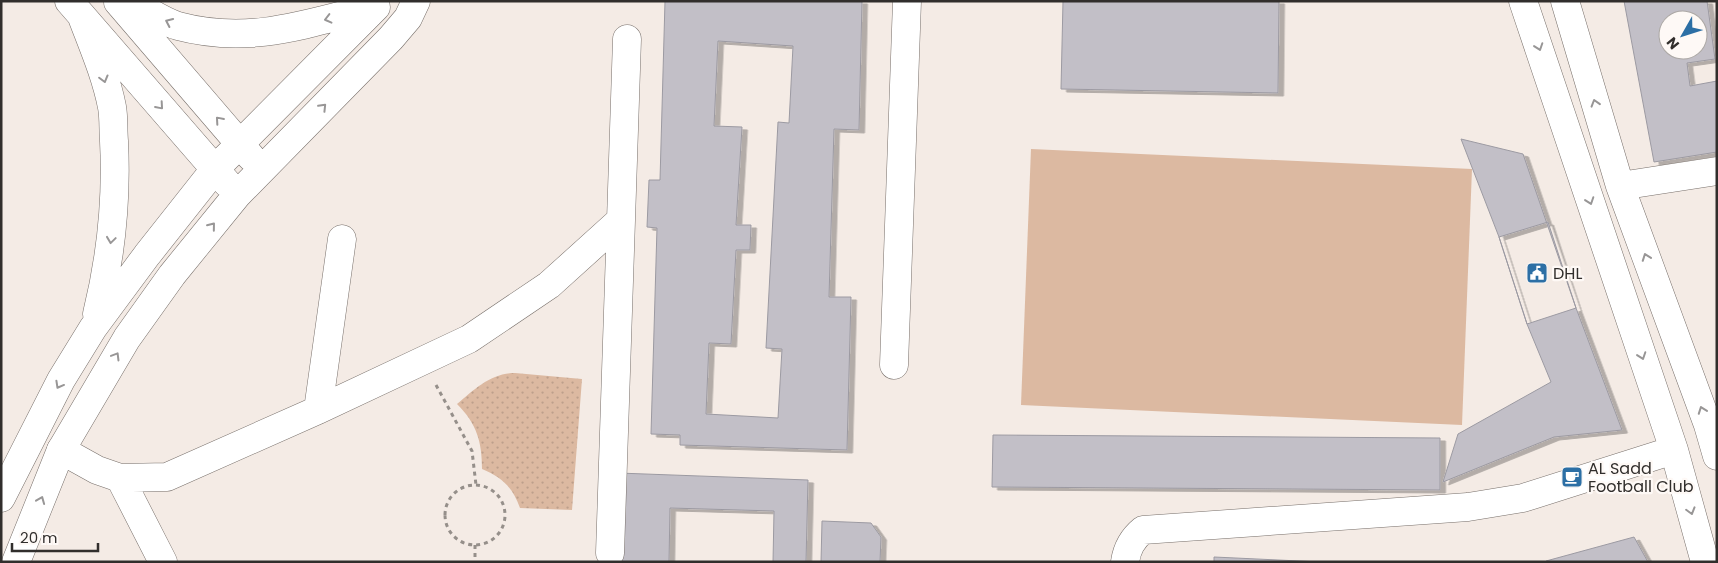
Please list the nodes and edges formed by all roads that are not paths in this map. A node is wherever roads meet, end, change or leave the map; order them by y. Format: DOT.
graph roads {
  1 [pos="117,1"];
  2 [pos="131,1"];
  3 [pos="416,1"];
  4 [pos="907,1"];
  5 [pos="1523,1"];
  6 [pos="1565,1"];
  7 [pos="381,4"];
  8 [pos="75,9"];
  9 [pos="627,39"];
  10 [pos="239,143"];
  11 [pos="215,169"];
  12 [pos="262,170"];
  13 [pos="1717,171"];
  14 [pos="1620,186"];
  15 [pos="237,195"];
  16 [pos="621,220"];
  17 [pos="342,239"];
  18 [pos="93,328"];
  19 [pos="894,365"];
  20 [pos="318,410"];
  21 [pos="61,450"];
  22 [pos="1674,450"];
  23 [pos="1717,456"];
  24 [pos="120,478"];
  25 [pos="1,498"];
  26 [pos="610,553"];
  27 [pos="16,562"];
  28 [pos="163,562"];
  29 [pos="1125,562"];
  30 [pos="1705,562"];
  10 -- 1 [label="main road, one-way"];
  7 -- 2 [label="main road, one-way"];
  12 -- 3 [label="main road, one-way"];
  4 -- 19 [label="main road"];
  5 -- 22 [label="main road, one-way"];
  14 -- 6 [label="main road, one-way"];
  7 -- 10 [label="main road"];
  8 -- 11 [label="main road, one-way"];
  8 -- 18 [label="main road, one-way"];
  9 -- 16 [label="main road"];
  10 -- 11 [label="main road"];
  10 -- 12 [label="main road"];
  11 -- 15 [label="main road"];
  11 -- 18 [label="main road"];
  12 -- 15 [label="main road"];
  13 -- 14 [label="main road"];
  23 -- 14 [label="main road, one-way"];
  21 -- 15 [label="main road, one-way"];
  16 -- 20 [label="main road"];
  16 -- 26 [label="main road"];
  17 -- 20 [label="main road"];
  18 -- 25 [label="main road, one-way"];
  20 -- 24 [label="main road"];
  21 -- 24 [label="main road"];
  27 -- 21 [label="main road, one-way"];
  22 -- 29 [label="main road"];
  22 -- 30 [label="main road, one-way"];
  24 -- 28 [label="main road"];
}
